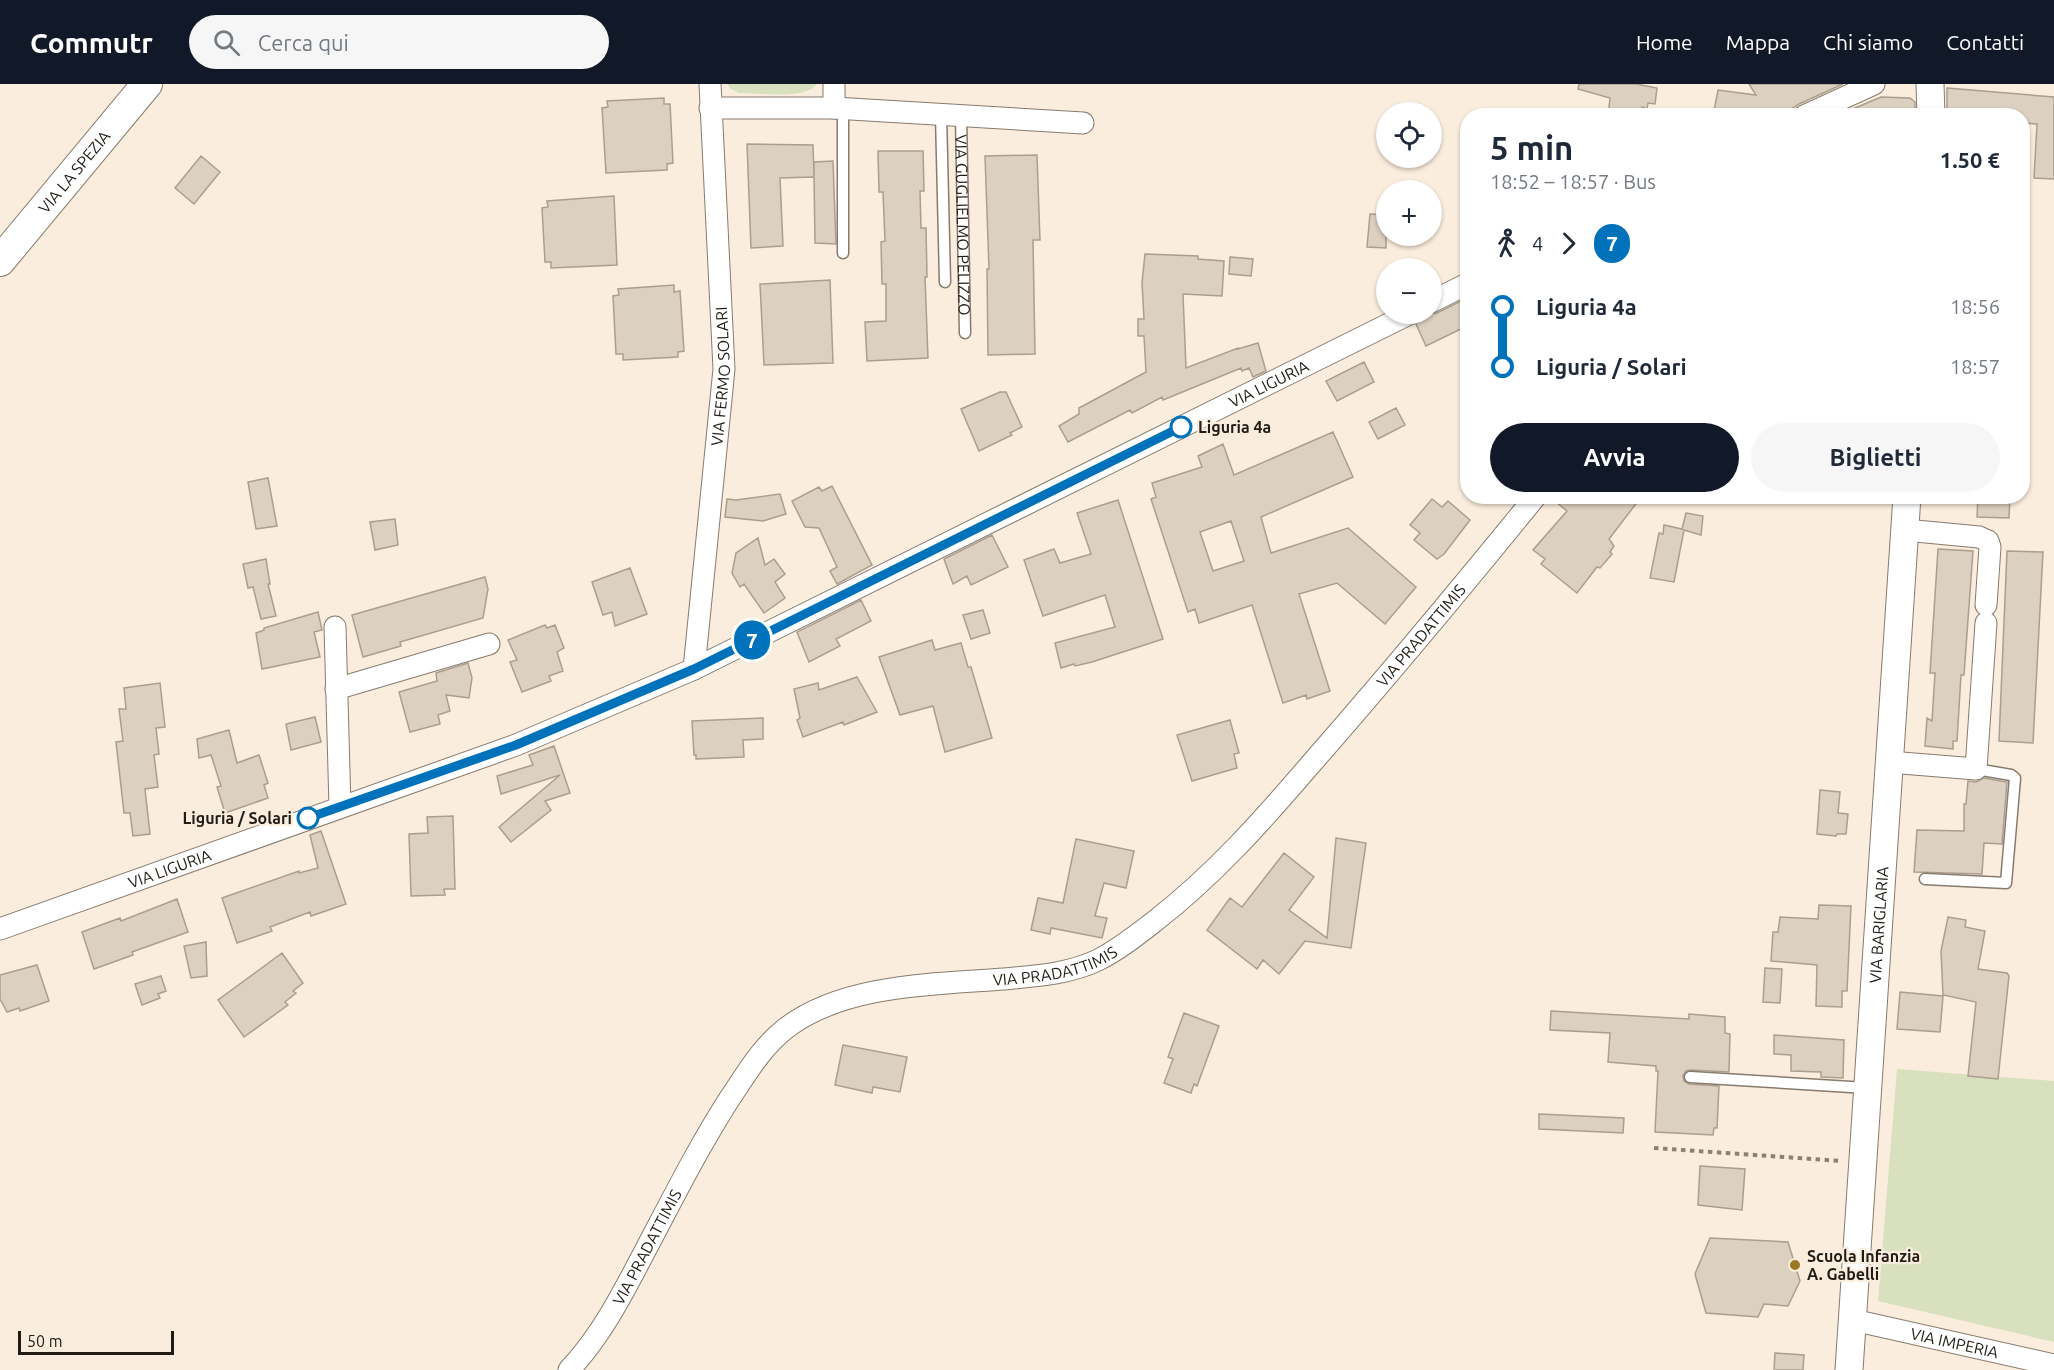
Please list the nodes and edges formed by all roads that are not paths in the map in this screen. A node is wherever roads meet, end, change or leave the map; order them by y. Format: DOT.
graph roads {
  1 [pos="147,84"];
  2 [pos="710,84"];
  3 [pos="834,84"];
  4 [pos="1874,84"];
  5 [pos="1930,84"];
  6 [pos="1841,92"];
  7 [pos="710,108"];
  8 [pos="839,108"];
  9 [pos="1819,108"];
  10 [pos="1931,108"];
  11 [pos="951,114"];
  12 [pos="1083,123"];
  13 [pos="843,253"];
  14 [pos="0,261"];
  15 [pos="945,282"];
  16 [pos="1460,288"];
  17 [pos="1442,296"];
  18 [pos="1389,324"];
  19 [pos="964,333"];
  20 [pos="1529,504"];
  21 [pos="1907,504"];
  22 [pos="1905,530"];
  23 [pos="334,627"];
  24 [pos="489,644"];
  25 [pos="694,669"];
  26 [pos="336,689"];
  27 [pos="1889,762"];
  28 [pos="1976,769"];
  29 [pos="340,807"];
  30 [pos="1925,879"];
  31 [pos="0,929"];
  32 [pos="1690,1077"];
  33 [pos="1868,1088"];
  34 [pos="1853,1320"];
  35 [pos="2045,1365"];
  36 [pos="569,1370"];
  37 [pos="1849,1370"];
  1 -- 14 [label="main road, VIA LA SPEZIA"];
  2 -- 7 [label="street, VIA FERMO SOLARI"];
  3 -- 8 [label="street"];
  4 -- 6 [label="street"];
  5 -- 10 [label="street"];
  6 -- 9 [label="street"];
  7 -- 8 [label="street, VIA GUGLIELMO PELIZZO"];
  7 -- 25 [label="street, VIA FERMO SOLARI"];
  8 -- 11 [label="street, VIA GUGLIELMO PELIZZO"];
  8 -- 13 [label="lane"];
  11 -- 12 [label="street, VIA GUGLIELMO PELIZZO"];
  11 -- 15 [label="lane, VIA GUGLIELMO PELIZZO"];
  11 -- 19 [label="lane, VIA GUGLIELMO PELIZZO"];
  16 -- 17 [label="street"];
  18 -- 25 [label="street, VIA LIGURIA"];
  20 -- 36 [label="street, VIA PRADATTIMIS"];
  21 -- 22 [label="street, VIA BARIGLARIA"];
  22 -- 27 [label="street, VIA BARIGLARIA"];
  22 -- 28 [label="street"];
  23 -- 26 [label="street"];
  24 -- 26 [label="street"];
  25 -- 29 [label="street, VIA LIGURIA"];
  26 -- 29 [label="street"];
  27 -- 28 [label="street"];
  27 -- 33 [label="street, VIA BARIGLARIA"];
  28 -- 30 [label="lane"];
  29 -- 31 [label="street, VIA LIGURIA"];
  32 -- 33 [label="lane"];
  33 -- 34 [label="street, VIA BARIGLARIA"];
  34 -- 35 [label="street, VIA IMPERIA"];
  34 -- 37 [label="street, VIA BARIGLARIA"];
}
